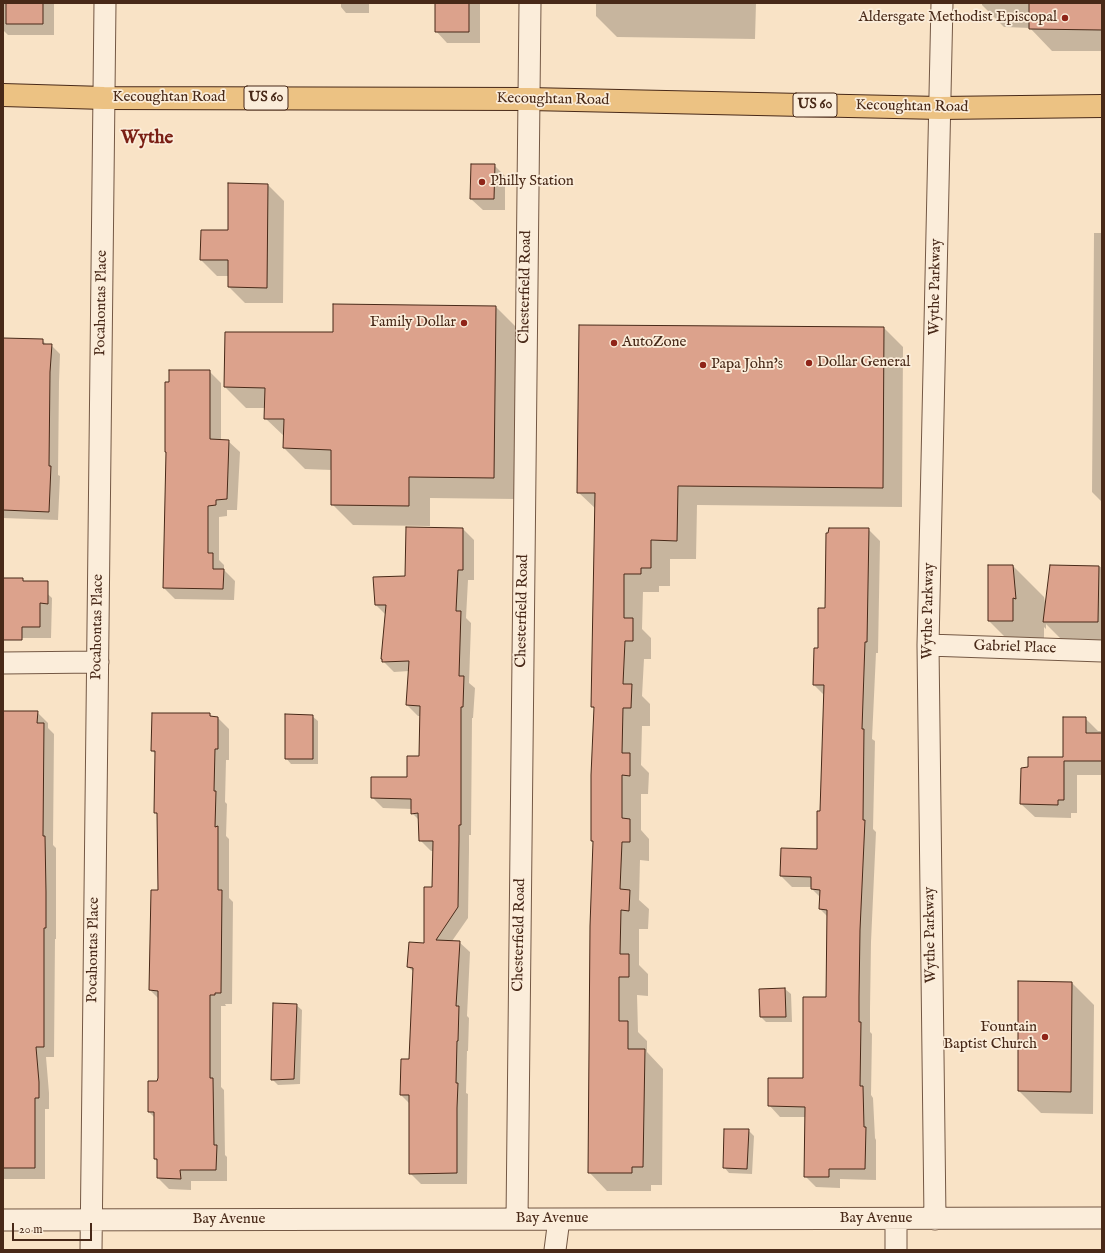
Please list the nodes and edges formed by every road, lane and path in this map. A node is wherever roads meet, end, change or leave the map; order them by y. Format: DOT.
graph roads {
  1 [pos="105,3"];
  2 [pos="530,3"];
  3 [pos="942,3"];
  4 [pos="3,95"];
  5 [pos="104,98"];
  6 [pos="529,99"];
  7 [pos="1102,106"];
  8 [pos="940,108"];
  9 [pos="928,645"];
  10 [pos="1102,651"];
  11 [pos="98,662"];
  12 [pos="3,663"];
  13 [pos="935,1218"];
  14 [pos="1102,1218"];
  15 [pos="517,1219"];
  16 [pos="559,1219"];
  17 [pos="896,1219"];
  18 [pos="3,1220"];
  19 [pos="91,1220"];
  20 [pos="91,1250"];
  21 [pos="555,1250"];
  22 [pos="896,1250"];
  1 -- 5 [label="street, Pocahontas Place"];
  2 -- 6 [label="street, Chesterfield Road"];
  3 -- 8 [label="street, Wythe Parkway"];
  4 -- 5 [label="main road, Kecoughtan Road / US 60"];
  5 -- 6 [label="main road, Kecoughtan Road / US 60"];
  5 -- 11 [label="street, Pocahontas Place"];
  6 -- 8 [label="main road, Kecoughtan Road / US 60"];
  6 -- 15 [label="street, Chesterfield Road"];
  7 -- 8 [label="main road, Kecoughtan Road / US 60"];
  8 -- 9 [label="street, Wythe Parkway"];
  9 -- 10 [label="street, Gabriel Place"];
  9 -- 13 [label="street, Wythe Parkway"];
  11 -- 12 [label="street"];
  11 -- 19 [label="street, Pocahontas Place"];
  13 -- 14 [label="street, Bay Avenue"];
  13 -- 17 [label="street, Bay Avenue"];
  15 -- 16 [label="street, Bay Avenue"];
  15 -- 19 [label="street, Bay Avenue"];
  16 -- 17 [label="street, Bay Avenue"];
  16 -- 21 [label="street"];
  17 -- 22 [label="street"];
  18 -- 19 [label="street, Bay Avenue"];
  19 -- 20 [label="street, Pocahontas Place"];
}
